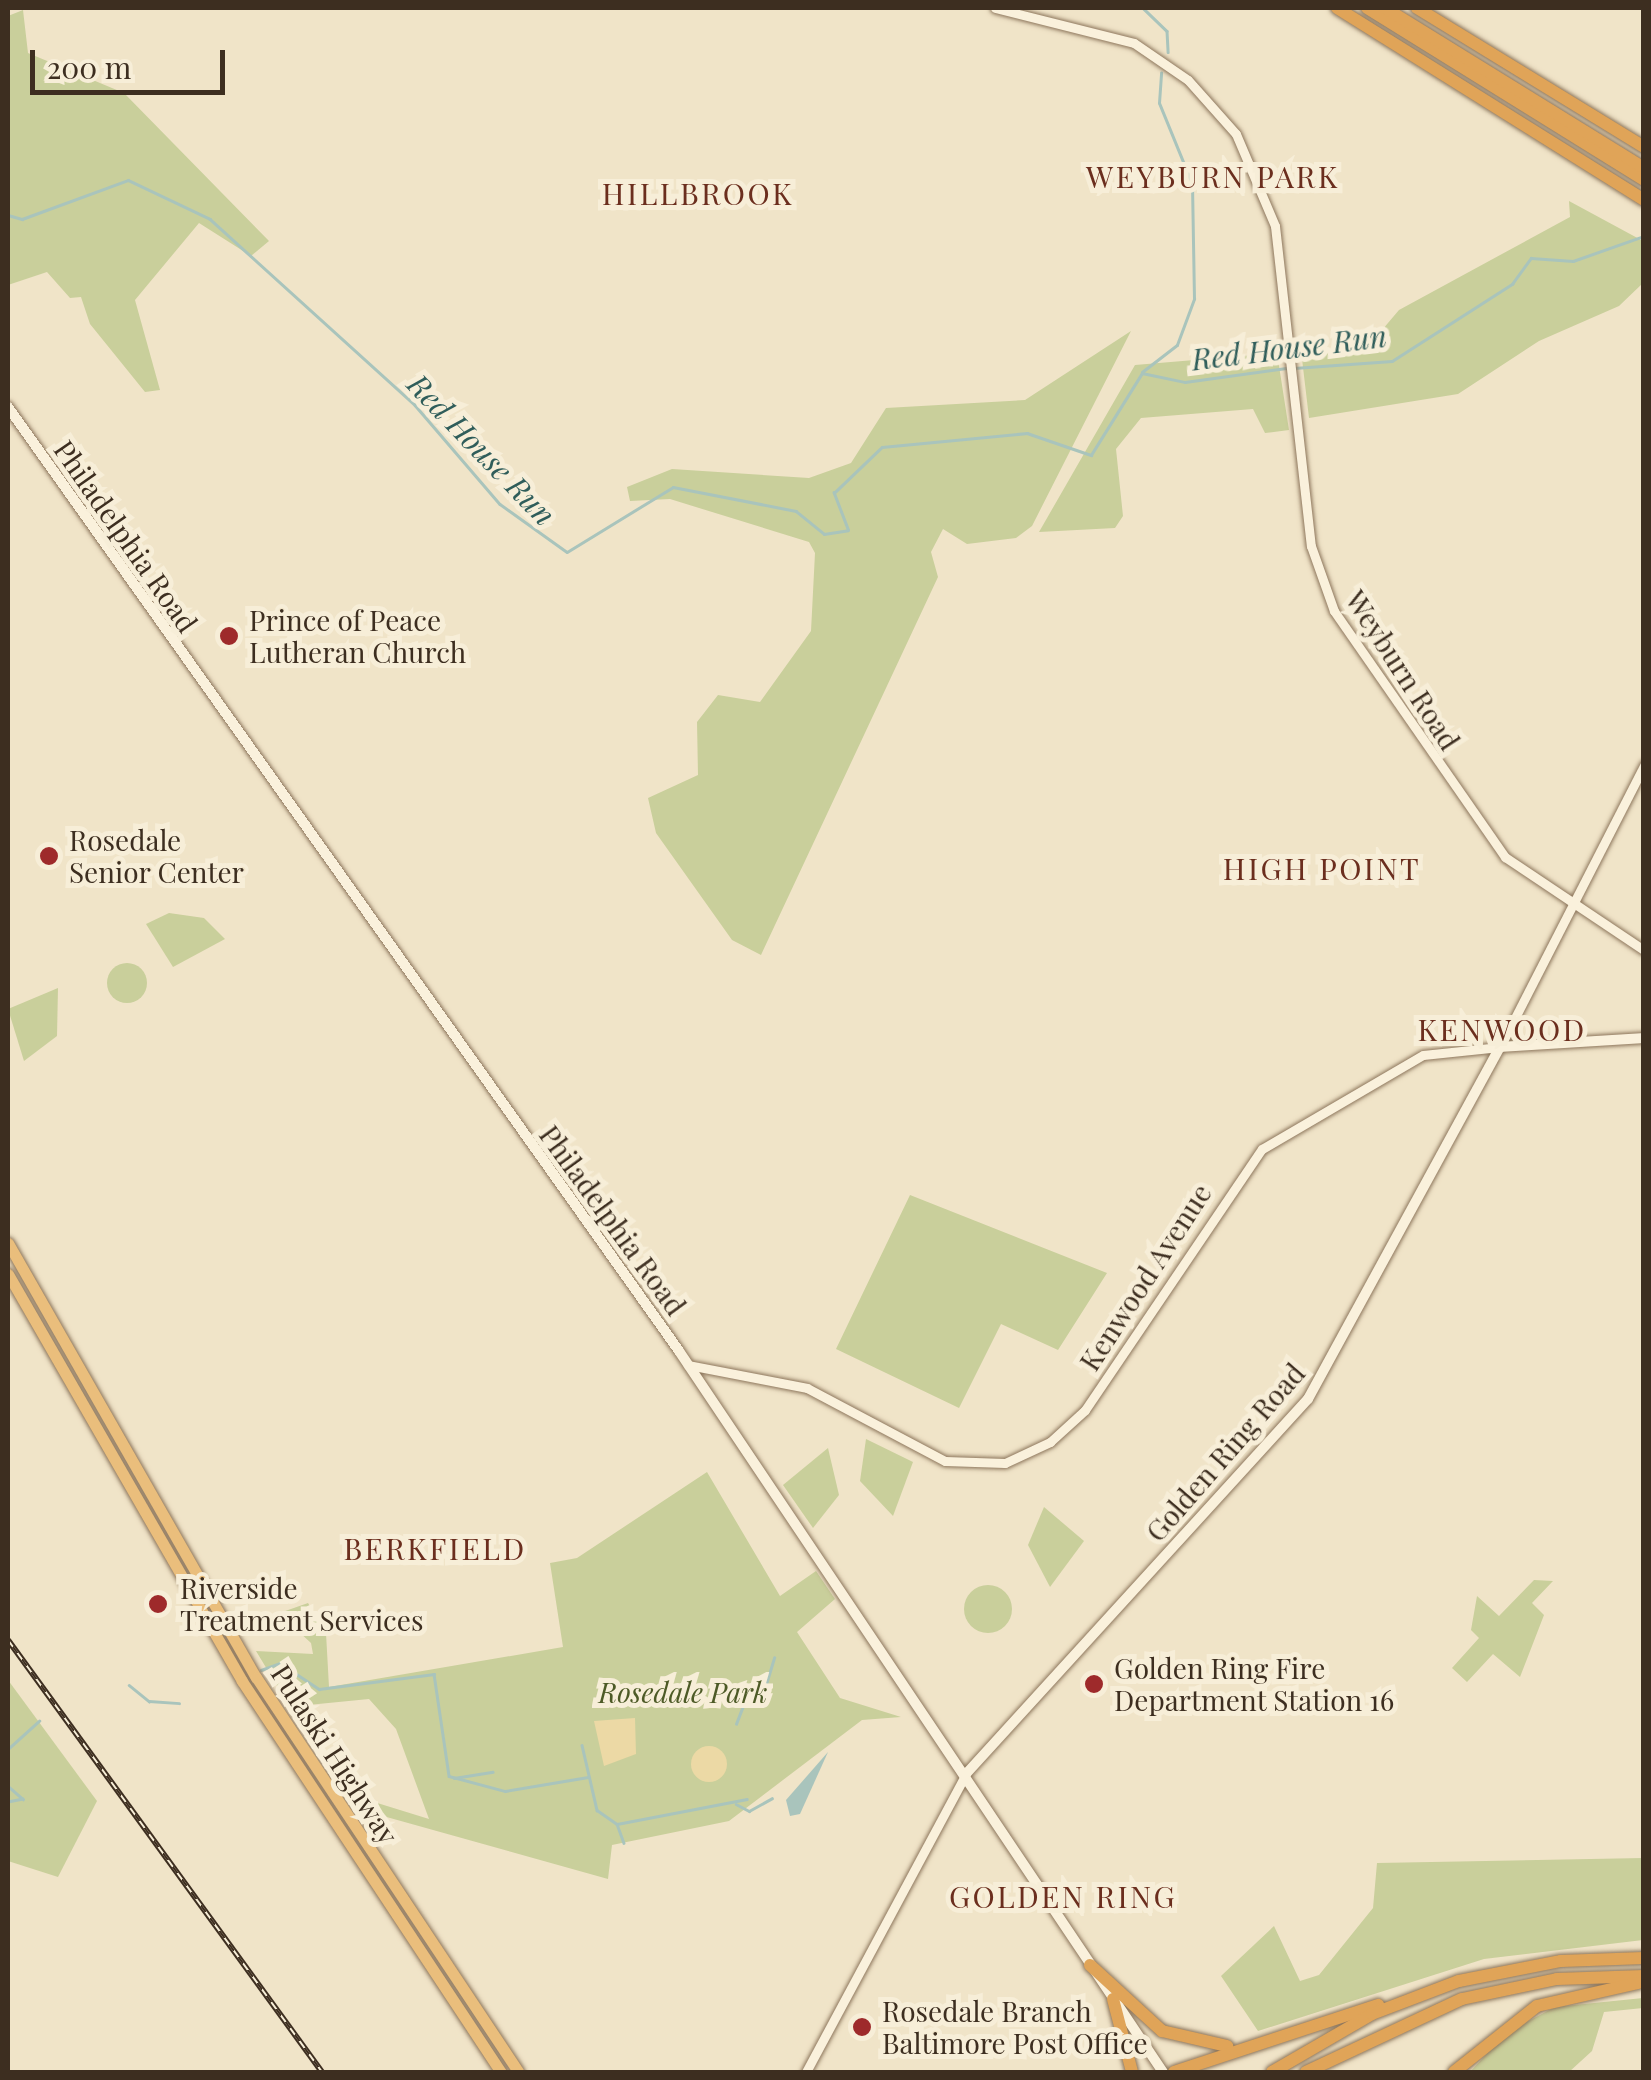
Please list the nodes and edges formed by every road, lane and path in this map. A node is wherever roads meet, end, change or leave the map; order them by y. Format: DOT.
graph roads {
  1 [pos="995,8"];
  2 [pos="1337,8"];
  3 [pos="1367,8"];
  4 [pos="1384,8"];
  5 [pos="1417,8"];
  6 [pos="1644,146"];
  7 [pos="1644,168"];
  8 [pos="1644,180"];
  9 [pos="1644,200"];
  10 [pos="8,407"];
  11 [pos="1644,765"];
  12 [pos="1572,906"];
  13 [pos="1644,950"];
  14 [pos="1644,1038"];
  15 [pos="1500,1047"];
  16 [pos="8,1243"];
  17 [pos="8,1274"];
  18 [pos="688,1365"];
  19 [pos="964,1775"];
  20 [pos="1644,1958"];
  21 [pos="1090,1965"];
  22 [pos="1644,1980"];
  23 [pos="1114,2000"];
  24 [pos="1404,2000"];
  25 [pos="1254,2044"];
  26 [pos="501,2072"];
  27 [pos="518,2072"];
  28 [pos="806,2072"];
  29 [pos="1132,2072"];
  30 [pos="1163,2072"];
  31 [pos="1174,2072"];
  32 [pos="1272,2072"];
  33 [pos="1306,2072"];
  34 [pos="1454,2072"];
  1 -- 12 [label="street, Weyburn Road"];
  2 -- 9 [label="highway"];
  3 -- 8 [label="highway"];
  4 -- 7 [label="highway"];
  5 -- 6 [label="highway"];
  10 -- 18 [label="main road, Philadelphia Road"];
  11 -- 12 [label="street, Golden Ring Road"];
  12 -- 13 [label="street, Weyburn Road"];
  12 -- 15 [label="street, Golden Ring Road"];
  14 -- 15 [label="main road, Kenwood Avenue"];
  15 -- 18 [label="street, Kenwood Avenue"];
  15 -- 19 [label="main road, Golden Ring Road"];
  16 -- 27 [label="highway, Pulaski Highway"];
  17 -- 26 [label="highway, Pulaski Highway"];
  18 -- 19 [label="main road, Philadelphia Road"];
  19 -- 21 [label="main road, Philadelphia Road"];
  19 -- 28 [label="street, Golden Ring Road"];
  20 -- 24 [label="highway"];
  21 -- 23 [label="main road, Philadelphia Road"];
  21 -- 25 [label="highway"];
  22 -- 33 [label="highway"];
  22 -- 34 [label="highway"];
  23 -- 29 [label="highway"];
  23 -- 30 [label="main road, Philadelphia Road"];
  24 -- 25 [label="highway"];
  24 -- 32 [label="highway"];
  25 -- 31 [label="highway"];
}
